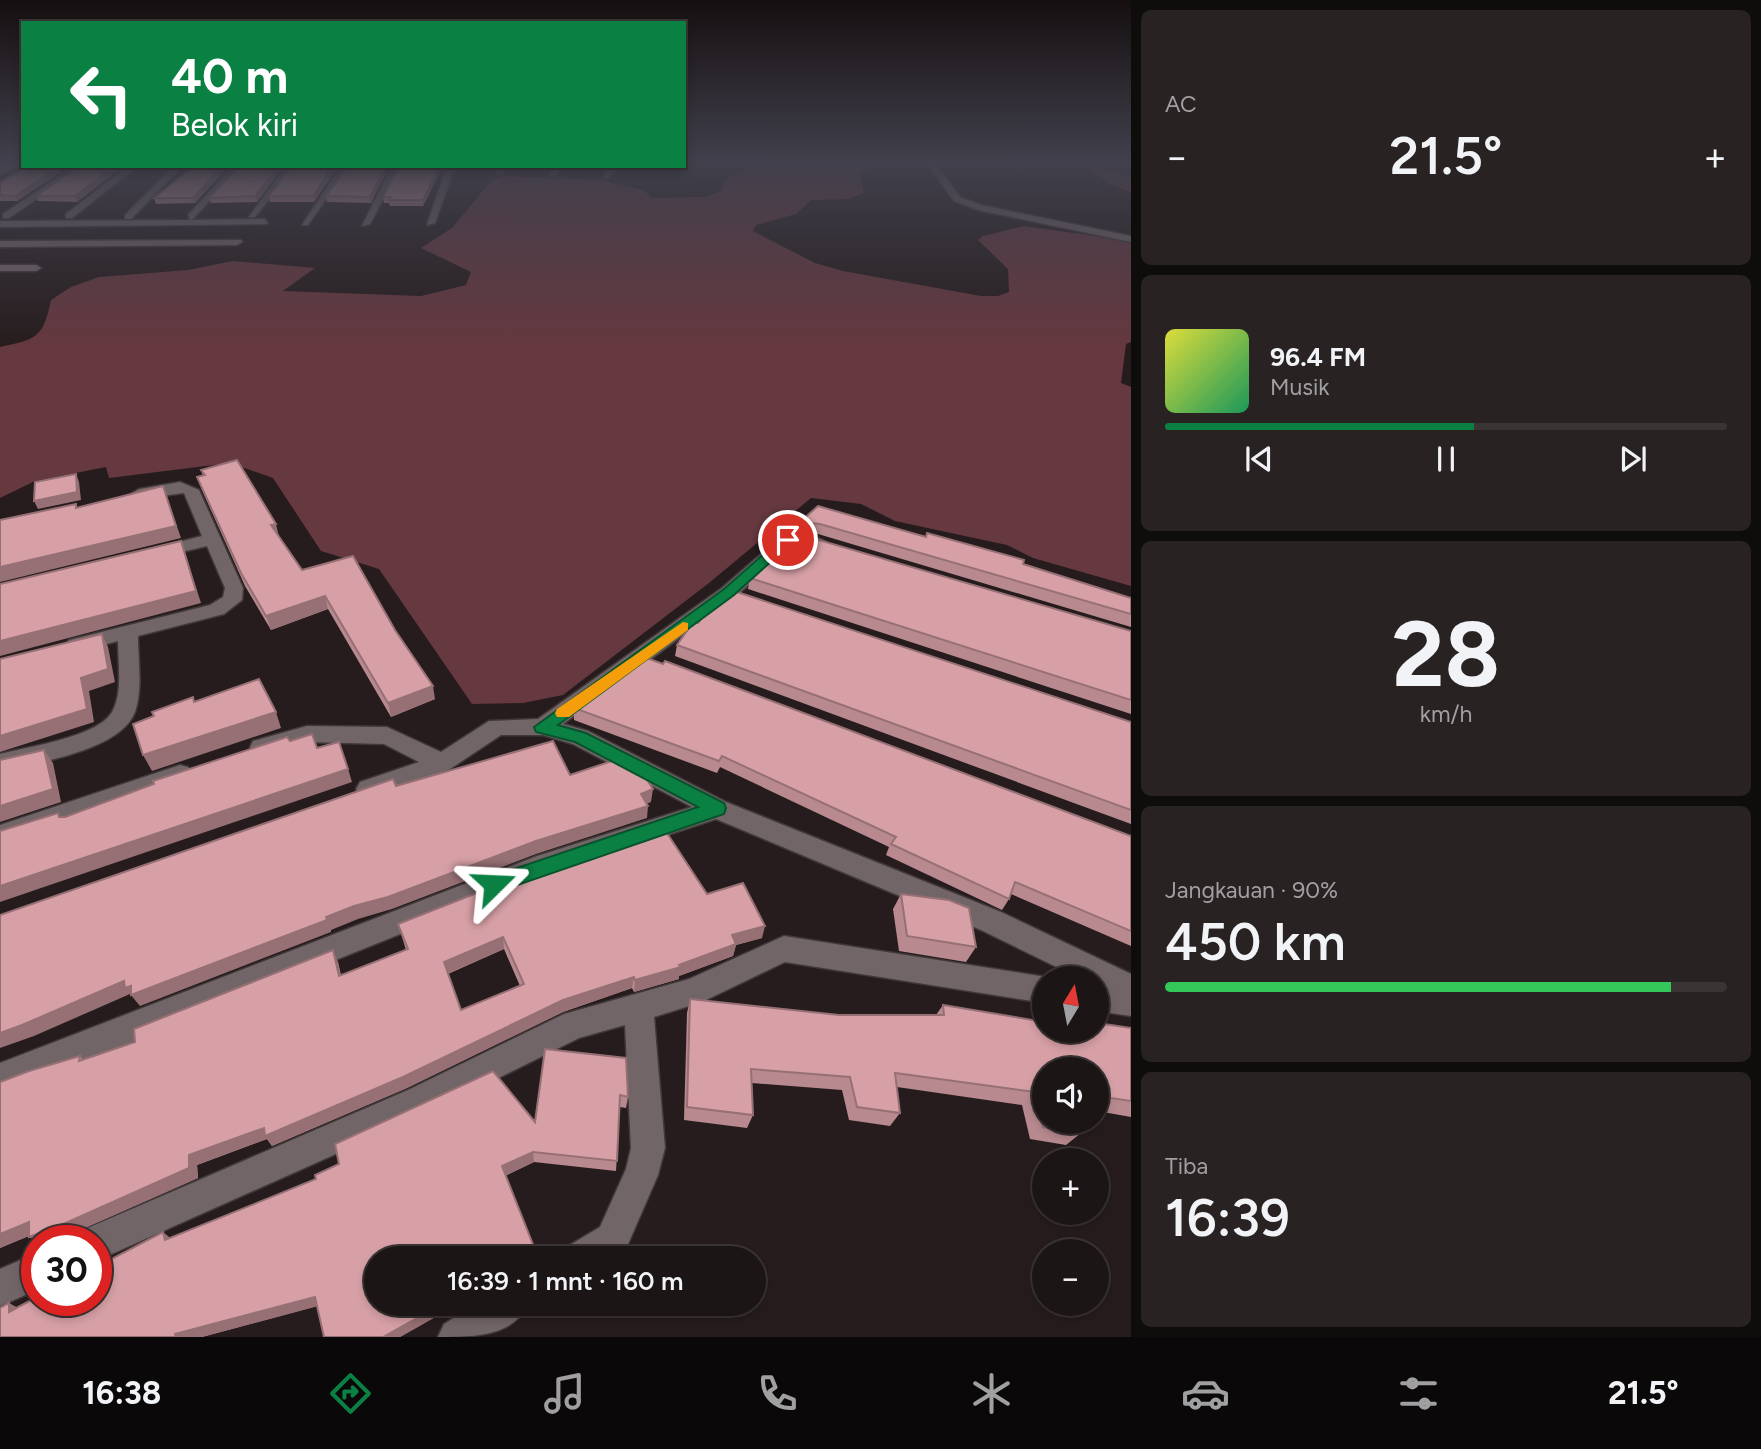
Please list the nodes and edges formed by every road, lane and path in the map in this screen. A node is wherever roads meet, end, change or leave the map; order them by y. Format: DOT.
graph roads {
  1 [pos="1058,224"];
  2 [pos="1131,239"];
  3 [pos="237,242"];
  4 [pos="0,244"];
  5 [pos="0,268"];
  6 [pos="36,268"];
  7 [pos="127,497"];
  8 [pos="213,539"];
  9 [pos="838,549"];
  10 [pos="136,558"];
  11 [pos="729,592"];
  12 [pos="755,601"];
  13 [pos="128,632"];
  14 [pos="51,652"];
  15 [pos="645,655"];
  16 [pos="671,665"];
  17 [pos="542,727"];
  18 [pos="235,756"];
  19 [pos="0,763"];
  20 [pos="442,763"];
  21 [pos="196,769"];
  22 [pos="351,795"];
  23 [pos="717,808"];
  24 [pos="0,835"];
  25 [pos="1032,987"];
  26 [pos="1131,989"];
  27 [pos="1110,999"];
  28 [pos="1131,1002"];
  29 [pos="639,1009"];
  30 [pos="0,1079"];
  31 [pos="112,1236"];
  32 [pos="602,1246"];
  33 [pos="21,1278"];
  34 [pos="0,1288"];
  35 [pos="491,1316"];
  36 [pos="457,1337"];
  1 -- 2 [label="street"];
  3 -- 4 [label="street"];
  5 -- 6 [label="street"];
  7 -- 8 [label="street"];
  8 -- 10 [label="street"];
  8 -- 13 [label="street"];
  9 -- 11 [label="street"];
  11 -- 12 [label="street"];
  11 -- 15 [label="street"];
  13 -- 14 [label="street"];
  13 -- 19 [label="street"];
  15 -- 16 [label="street"];
  15 -- 17 [label="street"];
  17 -- 20 [label="street"];
  17 -- 23 [label="street"];
  18 -- 20 [label="street"];
  20 -- 22 [label="street"];
  21 -- 24 [label="street"];
  23 -- 26 [label="street"];
  23 -- 30 [label="street"];
  25 -- 29 [label="street"];
  27 -- 28 [label="street"];
  29 -- 31 [label="street"];
  29 -- 32 [label="street"];
  33 -- 34 [label="street"];
  35 -- 36 [label="street"];
}
